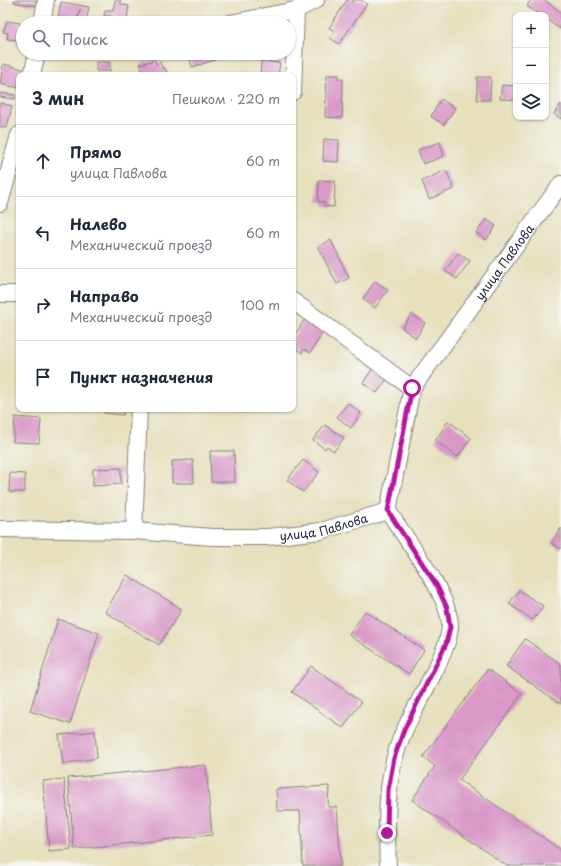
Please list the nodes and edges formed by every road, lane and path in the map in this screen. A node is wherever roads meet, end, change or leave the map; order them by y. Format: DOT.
graph roads {
  1 [pos="46,0"];
  2 [pos="316,0"];
  3 [pos="296,10"];
  4 [pos="43,16"];
  5 [pos="266,16"];
  6 [pos="296,16"];
  7 [pos="35,60"];
  8 [pos="294,60"];
  9 [pos="33,72"];
  10 [pos="294,72"];
  11 [pos="16,146"];
  12 [pos="561,184"];
  13 [pos="0,204"];
  14 [pos="0,294"];
  15 [pos="16,294"];
  16 [pos="296,303"];
  17 [pos="412,388"];
  18 [pos="139,412"];
  19 [pos="388,511"];
  20 [pos="0,529"];
  21 [pos="134,532"];
  22 [pos="388,866"];
  1 -- 4 [label="street"];
  2 -- 3 [label="street"];
  3 -- 5 [label="street"];
  3 -- 6 [label="street"];
  7 -- 9 [label="street"];
  8 -- 10 [label="street"];
  11 -- 13 [label="street"];
  12 -- 17 [label="street, улица Павлова"];
  14 -- 15 [label="street"];
  16 -- 17 [label="street"];
  17 -- 19 [label="street, улица Павлова"];
  18 -- 21 [label="street"];
  19 -- 21 [label="street, улица Павлова"];
  19 -- 22 [label="street"];
  20 -- 21 [label="street, улица Павлова"];
}
